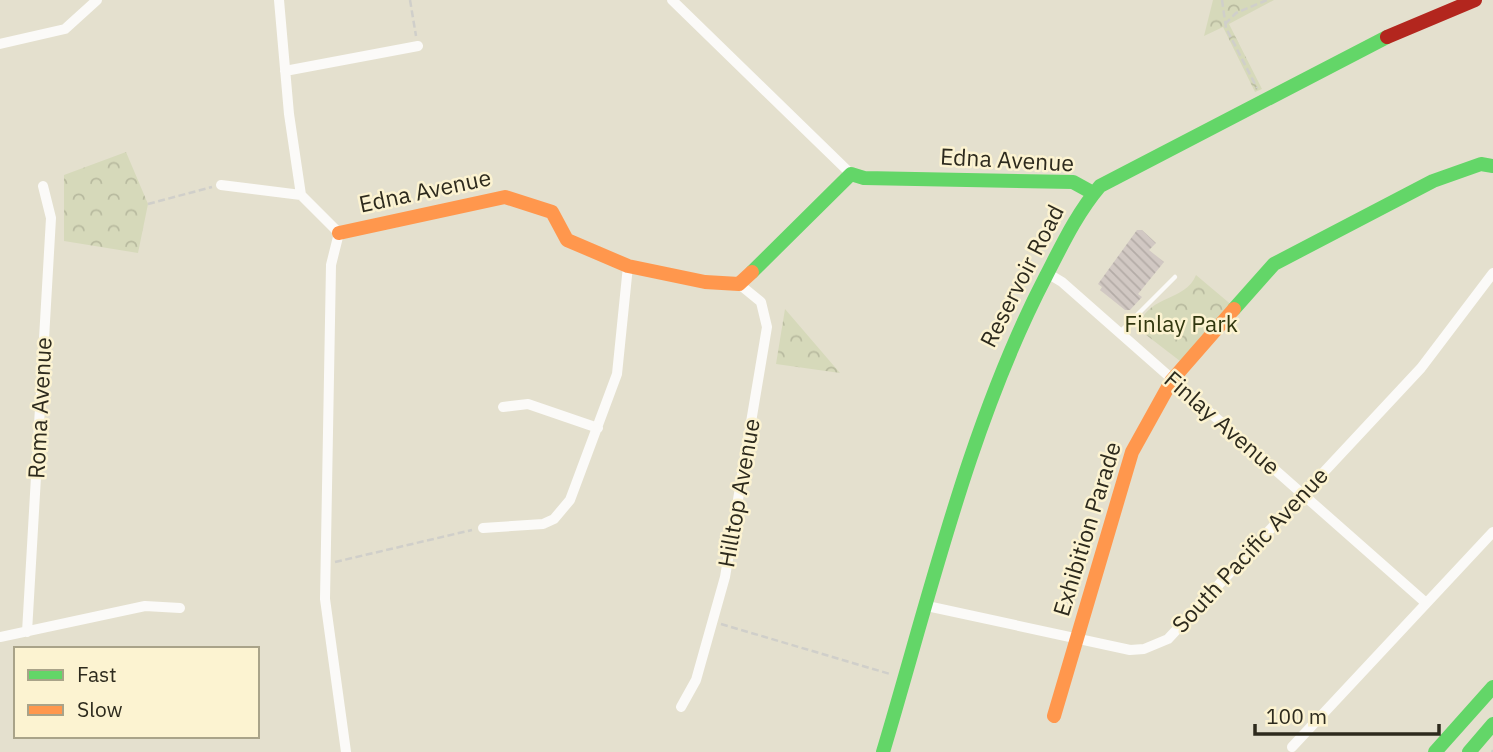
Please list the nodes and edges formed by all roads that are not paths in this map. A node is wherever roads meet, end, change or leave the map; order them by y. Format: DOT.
graph roads {
  1 [pos="97,0"];
  2 [pos="279,0"];
  3 [pos="672,0"];
  4 [pos="1475,0"];
  5 [pos="0,44"];
  6 [pos="418,46"];
  7 [pos="285,71"];
  8 [pos="1493,166"];
  9 [pos="851,174"];
  10 [pos="221,185"];
  11 [pos="43,186"];
  12 [pos="1093,193"];
  13 [pos="302,195"];
  14 [pos="339,233"];
  15 [pos="628,266"];
  16 [pos="1047,273"];
  17 [pos="1493,274"];
  18 [pos="1175,277"];
  19 [pos="739,284"];
  20 [pos="1119,333"];
  21 [pos="1172,380"];
  22 [pos="503,407"];
  23 [pos="598,428"];
  24 [pos="1302,493"];
  25 [pos="483,528"];
  26 [pos="1493,532"];
  27 [pos="1426,603"];
  28 [pos="928,606"];
  29 [pos="180,608"];
  30 [pos="27,632"];
  31 [pos="0,637"];
  32 [pos="1077,639"];
  33 [pos="1493,687"];
  34 [pos="681,707"];
  35 [pos="1054,716"];
  36 [pos="1493,724"];
  37 [pos="1292,747"];
  38 [pos="346,752"];
  39 [pos="883,752"];
  40 [pos="1434,752"];
  41 [pos="1469,752"];
  1 -- 5 [label="street"];
  2 -- 7 [label="street"];
  3 -- 9 [label="street"];
  4 -- 12 [label="street, Reservoir Road"];
  6 -- 7 [label="street"];
  7 -- 13 [label="street"];
  8 -- 21 [label="street, Exhibition Parade"];
  9 -- 12 [label="street, Edna Avenue"];
  9 -- 19 [label="street"];
  10 -- 13 [label="street"];
  11 -- 30 [label="street, Roma Avenue"];
  12 -- 16 [label="street, Reservoir Road"];
  13 -- 14 [label="street"];
  14 -- 15 [label="street, Edna Avenue"];
  14 -- 38 [label="street, Edna Avenue"];
  15 -- 19 [label="street, Edna Avenue"];
  15 -- 23 [label="street"];
  16 -- 20 [label="street, Finlay Avenue"];
  16 -- 28 [label="street, Reservoir Road"];
  17 -- 24 [label="street, South Pacific Avenue"];
  18 -- 20 [label="lane"];
  19 -- 34 [label="street, Hilltop Avenue"];
  20 -- 21 [label="street, Finlay Avenue"];
  21 -- 24 [label="street, Finlay Avenue"];
  21 -- 32 [label="street, Exhibition Parade"];
  22 -- 23 [label="street"];
  23 -- 25 [label="street"];
  24 -- 27 [label="street, Finlay Avenue"];
  24 -- 32 [label="street, South Pacific Avenue"];
  26 -- 27 [label="street"];
  27 -- 37 [label="street"];
  28 -- 32 [label="street, South Pacific Avenue"];
  28 -- 39 [label="street, Reservoir Road"];
  29 -- 30 [label="street"];
  30 -- 31 [label="street"];
  32 -- 35 [label="street, Exhibition Parade"];
  33 -- 40 [label="street"];
  36 -- 41 [label="street"];
}
